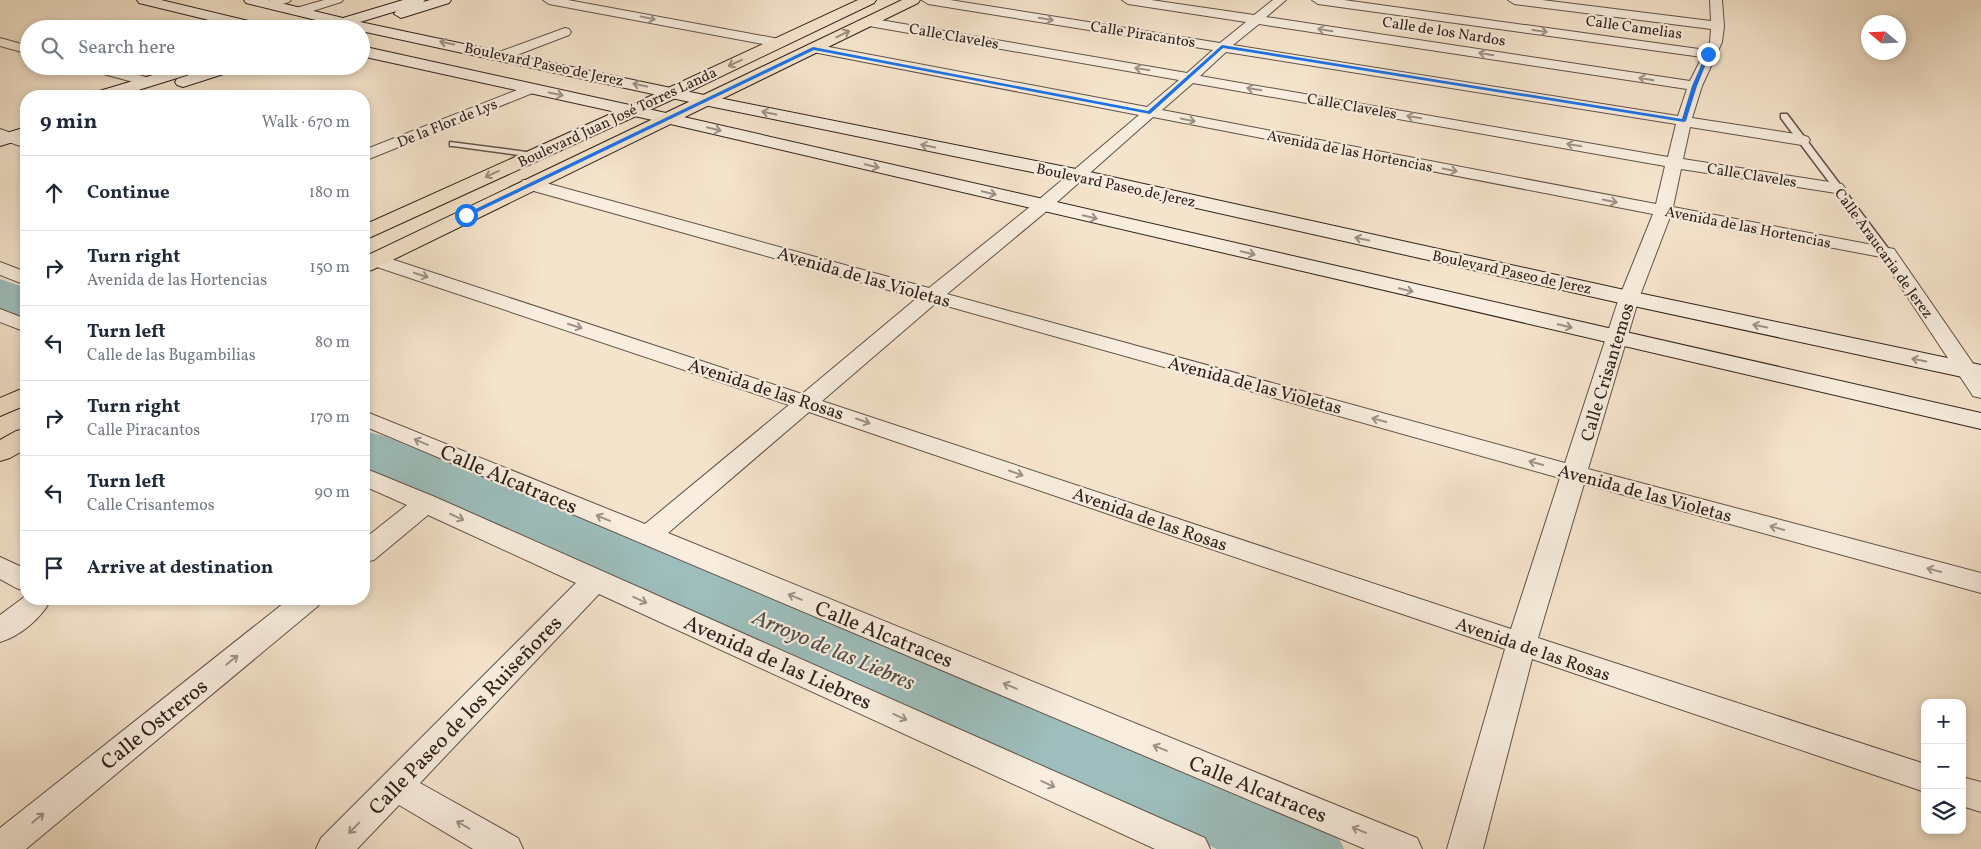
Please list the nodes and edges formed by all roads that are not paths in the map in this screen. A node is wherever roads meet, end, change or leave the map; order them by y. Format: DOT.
graph roads {
  1 [pos="144,0"];
  2 [pos="251,0"];
  3 [pos="285,0"];
  4 [pos="337,0"];
  5 [pos="418,0"];
  6 [pos="444,0"];
  7 [pos="549,0"];
  8 [pos="869,0"];
  9 [pos="913,0"];
  10 [pos="928,0"];
  11 [pos="1128,0"];
  12 [pos="1280,0"];
  13 [pos="1318,0"];
  14 [pos="1514,0"];
  15 [pos="1714,0"];
  16 [pos="270,4"];
  17 [pos="300,11"];
  18 [pos="1255,19"];
  19 [pos="227,20"];
  20 [pos="331,20"];
  21 [pos="367,20"];
  22 [pos="370,21"];
  23 [pos="869,22"];
  24 [pos="370,29"];
  25 [pos="565,32"];
  26 [pos="417,37"];
  27 [pos="1714,41"];
  28 [pos="0,42"];
  29 [pos="779,43"];
  30 [pos="1222,47"];
  31 [pos="20,48"];
  32 [pos="813,48"];
  33 [pos="370,50"];
  34 [pos="370,54"];
  35 [pos="504,56"];
  36 [pos="123,75"];
  37 [pos="171,75"];
  38 [pos="205,75"];
  39 [pos="1190,78"];
  40 [pos="148,82"];
  41 [pos="1695,86"];
  42 [pos="530,88"];
  43 [pos="122,90"];
  44 [pos="158,90"];
  45 [pos="672,93"];
  46 [pos="704,100"];
  47 [pos="632,111"];
  48 [pos="1150,112"];
  49 [pos="1784,116"];
  50 [pos="666,118"];
  51 [pos="1684,121"];
  52 [pos="20,125"];
  53 [pos="10,136"];
  54 [pos="1802,140"];
  55 [pos="453,144"];
  56 [pos="370,154"];
  57 [pos="534,155"];
  58 [pos="976,155"];
  59 [pos="1674,163"];
  60 [pos="1076,176"];
  61 [pos="924,178"];
  62 [pos="529,184"];
  63 [pos="1836,188"];
  64 [pos="1042,206"];
  65 [pos="1662,211"];
  66 [pos="370,230"];
  67 [pos="1887,253"];
  68 [pos="370,262"];
  69 [pos="370,262"];
  70 [pos="0,268"];
  71 [pos="20,276"];
  72 [pos="932,296"];
  73 [pos="1629,298"];
  74 [pos="0,315"];
  75 [pos="20,323"];
  76 [pos="1617,338"];
  77 [pos="1974,372"];
  78 [pos="1981,391"];
  79 [pos="20,398"];
  80 [pos="806,402"];
  81 [pos="0,408"];
  82 [pos="370,420"];
  83 [pos="1981,421"];
  84 [pos="20,440"];
  85 [pos="0,452"];
  86 [pos="1576,474"];
  87 [pos="370,479"];
  88 [pos="426,503"];
  89 [pos="648,536"];
  90 [pos="370,548"];
  91 [pos="0,567"];
  92 [pos="20,578"];
  93 [pos="596,580"];
  94 [pos="1981,583"];
  95 [pos="34,605"];
  96 [pos="301,605"];
  97 [pos="0,632"];
  98 [pos="1522,645"];
  99 [pos="1921,777"];
  100 [pos="395,786"];
  101 [pos="1966,792"];
  102 [pos="1981,797"];
  103 [pos="0,849"];
  104 [pos="334,849"];
  105 [pos="505,849"];
  106 [pos="1192,849"];
  107 [pos="1404,849"];
  108 [pos="1465,849"];
  1 -- 19 [label="main road"];
  2 -- 16 [label="main road, Boulevard Paseo de Jerez"];
  3 -- 16 [label="street"];
  4 -- 17 [label="street"];
  5 -- 21 [label="main road"];
  6 -- 22 [label="main road"];
  7 -- 29 [label="street, one-way"];
  8 -- 29 [label="main road, Boulevard Juan José Torres Landa"];
  9 -- 23 [label="main road, Boulevard Juan José Torres Landa"];
  10 -- 30 [label="street, Calle Piracantos, one-way"];
  11 -- 18 [label="street, Calle de los Nardos"];
  12 -- 18 [label="street"];
  13 -- 27 [label="street, Calle Camelias, one-way"];
  14 -- 27 [label="street"];
  15 -- 27 [label="street"];
  16 -- 17 [label="main road, Boulevard Paseo de Jerez"];
  17 -- 20 [label="main road, Boulevard Paseo de Jerez"];
  18 -- 30 [label="street"];
  41 -- 18 [label="street, Calle de los Nardos, one-way"];
  32 -- 23 [label="main road, Boulevard Juan José Torres Landa, one-way"];
  39 -- 23 [label="street, Calle Claveles, one-way"];
  24 -- 26 [label="main road, Boulevard Paseo de Jerez"];
  25 -- 35 [label="street"];
  26 -- 33 [label="main road"];
  35 -- 26 [label="main road, Boulevard Paseo de Jerez, one-way"];
  27 -- 41 [label="street, Calle Crisantemos"];
  28 -- 31 [label="street"];
  29 -- 45 [label="main road, Boulevard Juan José Torres Landa, one-way"];
  30 -- 39 [label="street"];
  30 -- 51 [label="street, Calle Piracantos"];
  32 -- 46 [label="main road, Boulevard Juan José Torres Landa"];
  32 -- 48 [label="street, Avenida de las Hortencias"];
  34 -- 42 [label="main road, Boulevard Paseo de Jerez"];
  45 -- 35 [label="main road, Boulevard Paseo de Jerez, one-way"];
  36 -- 40 [label="street"];
  37 -- 40 [label="main road"];
  38 -- 44 [label="main road"];
  39 -- 48 [label="street"];
  59 -- 39 [label="street, Calle Claveles, one-way"];
  40 -- 43 [label="main road"];
  41 -- 51 [label="street, Calle Crisantemos"];
  42 -- 47 [label="main road, Boulevard Paseo de Jerez, one-way"];
  42 -- 56 [label="street, De la Flor de Lys"];
  45 -- 46 [label="main road, Boulevard Paseo de Jerez"];
  45 -- 47 [label="main road, Boulevard Juan José Torres Landa"];
  46 -- 50 [label="main road, Boulevard Juan José Torres Landa"];
  58 -- 46 [label="main road, Boulevard Paseo de Jerez, one-way"];
  47 -- 50 [label="main road, Boulevard Paseo de Jerez"];
  47 -- 57 [label="main road, Boulevard Juan José Torres Landa"];
  48 -- 60 [label="street"];
  48 -- 65 [label="street, Avenida de las Hortencias, one-way"];
  49 -- 54 [label="lane, Calle Araucaria de Jerez"];
  50 -- 61 [label="main road, Boulevard Paseo de Jerez, one-way"];
  50 -- 62 [label="main road, Boulevard Juan José Torres Landa"];
  51 -- 54 [label="street, Calle Piracantos"];
  51 -- 59 [label="street, Calle Crisantemos"];
  52 -- 53 [label="main road"];
  54 -- 63 [label="lane, Calle Araucaria de Jerez"];
  55 -- 57 [label="lane"];
  57 -- 66 [label="main road, Boulevard Juan José Torres Landa, one-way"];
  58 -- 60 [label="main road, Boulevard Paseo de Jerez"];
  58 -- 61 [label="main road"];
  59 -- 63 [label="street, Calle Claveles"];
  59 -- 65 [label="street, Calle Crisantemos"];
  60 -- 64 [label="street"];
  73 -- 60 [label="main road, Boulevard Paseo de Jerez, one-way"];
  61 -- 64 [label="main road, Boulevard Paseo de Jerez, one-way"];
  62 -- 68 [label="main road, Boulevard Juan José Torres Landa"];
  62 -- 72 [label="street, Avenida de las Violetas"];
  63 -- 67 [label="lane, Calle Araucaria de Jerez"];
  64 -- 72 [label="street"];
  64 -- 76 [label="main road, Boulevard Paseo de Jerez, one-way"];
  65 -- 67 [label="street, Avenida de las Hortencias"];
  65 -- 73 [label="street, Calle Crisantemos"];
  67 -- 77 [label="street, Calle Araucaria de Jerez"];
  69 -- 80 [label="street, Avenida de las Rosas, one-way"];
  70 -- 71 [label="street"];
  72 -- 80 [label="street"];
  86 -- 72 [label="street, Avenida de las Violetas, one-way"];
  73 -- 76 [label="street, Calle Crisantemos"];
  77 -- 73 [label="main road, Boulevard Paseo de Jerez, one-way"];
  74 -- 75 [label="street"];
  76 -- 83 [label="main road, Boulevard Paseo de Jerez"];
  76 -- 86 [label="street, Calle Crisantemos"];
  77 -- 78 [label="street, Calle Araucaria de Jerez"];
  79 -- 81 [label="main road"];
  80 -- 89 [label="street"];
  80 -- 98 [label="street, Avenida de las Rosas, one-way"];
  89 -- 82 [label="street, Calle Alcatraces, one-way"];
  84 -- 85 [label="main road"];
  94 -- 86 [label="street, Avenida de las Violetas, one-way"];
  86 -- 98 [label="street, Calle Crisantemos"];
  87 -- 88 [label="street, Avenida de las Liebres"];
  88 -- 90 [label="street"];
  88 -- 93 [label="street, Avenida de las Liebres, one-way"];
  107 -- 89 [label="street, Calle Alcatraces, one-way"];
  91 -- 92 [label="street"];
  93 -- 100 [label="street, Calle Paseo de los Ruiseñores"];
  93 -- 106 [label="street, Avenida de las Liebres, one-way"];
  95 -- 97 [label="street"];
  103 -- 96 [label="street, Calle Ostreros, one-way"];
  98 -- 99 [label="street, Avenida de las Rosas"];
  98 -- 108 [label="street, Calle Crisantemos"];
  100 -- 104 [label="street, Calle Paseo de los Ruiseñores, one-way"];
  105 -- 100 [label="street, one-way"];
  101 -- 102 [label="street"];
}
